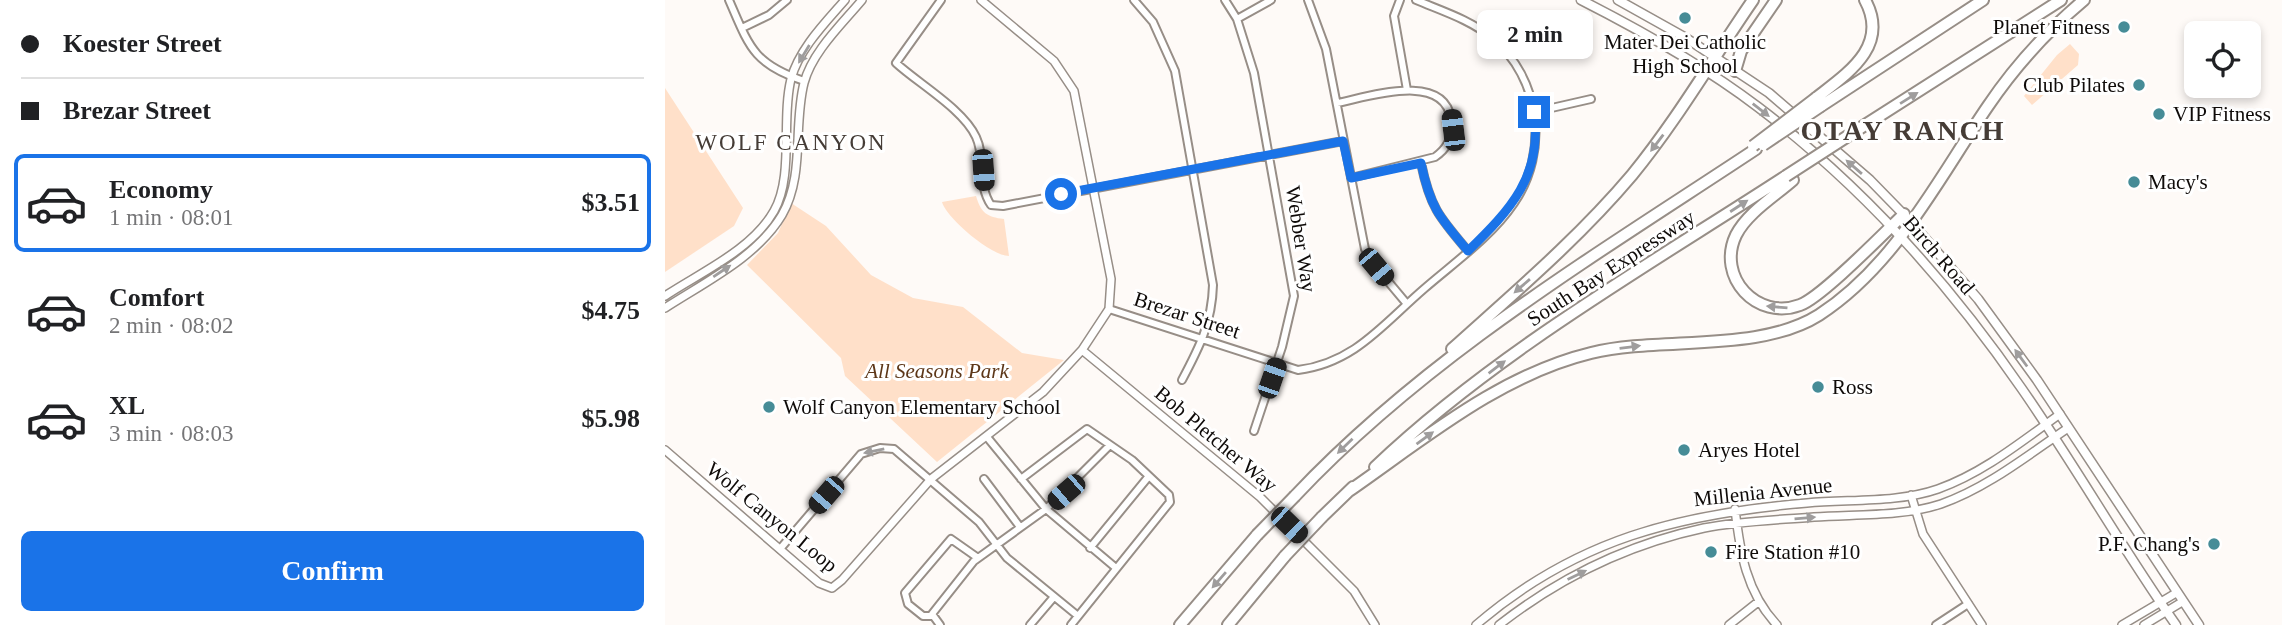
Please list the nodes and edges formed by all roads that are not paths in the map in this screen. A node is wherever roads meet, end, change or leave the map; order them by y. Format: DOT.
graph roads {
  1 [pos="729,0"];
  2 [pos="787,0"];
  3 [pos="845,0"];
  4 [pos="862,0"];
  5 [pos="941,0"];
  6 [pos="981,0"];
  7 [pos="1134,0"];
  8 [pos="1225,0"];
  9 [pos="1271,0"];
  10 [pos="1308,0"];
  11 [pos="1400,0"];
  12 [pos="1416,0"];
  13 [pos="1581,0"];
  14 [pos="1618,0"];
  15 [pos="1753,0"];
  16 [pos="1776,0"];
  17 [pos="1865,0"];
  18 [pos="1983,0"];
  19 [pos="2061,0"];
  20 [pos="2084,0"];
  21 [pos="1237,19"];
  22 [pos="742,28"];
  23 [pos="1714,57"];
  24 [pos="1735,71"];
  25 [pos="1704,72"];
  26 [pos="792,77"];
  27 [pos="804,81"];
  28 [pos="1407,90"];
  29 [pos="1591,99"];
  30 [pos="1819,102"];
  31 [pos="1337,103"];
  32 [pos="1534,112"];
  33 [pos="1343,141"];
  34 [pos="1270,156"];
  35 [pos="1421,163"];
  36 [pos="1193,171"];
  37 [pos="1351,178"];
  38 [pos="1790,178"];
  39 [pos="1092,187"];
  40 [pos="1907,218"];
  41 [pos="1891,226"];
  42 [pos="1900,235"];
  43 [pos="1468,251"];
  44 [pos="665,296"];
  45 [pos="1407,304"];
  46 [pos="665,308"];
  47 [pos="1109,309"];
  48 [pos="1204,340"];
  49 [pos="1082,350"];
  50 [pos="1277,364"];
  51 [pos="1182,380"];
  52 [pos="1409,388"];
  53 [pos="2060,414"];
  54 [pos="2045,425"];
  55 [pos="2068,428"];
  56 [pos="1254,431"];
  57 [pos="987,437"];
  58 [pos="2053,438"];
  59 [pos="1110,445"];
  60 [pos="665,450"];
  61 [pos="1149,476"];
  62 [pos="1021,478"];
  63 [pos="984,479"];
  64 [pos="931,480"];
  65 [pos="1349,491"];
  66 [pos="1911,495"];
  67 [pos="1046,509"];
  68 [pos="1735,509"];
  69 [pos="1916,510"];
  70 [pos="1737,524"];
  71 [pos="1020,527"];
  72 [pos="996,546"];
  73 [pos="1090,548"];
  74 [pos="780,549"];
  75 [pos="978,558"];
  76 [pos="1116,568"];
  77 [pos="1551,572"];
  78 [pos="1558,584"];
  79 [pos="2176,593"];
  80 [pos="1053,598"];
  81 [pos="1758,602"];
  82 [pos="2159,602"];
  83 [pos="2182,602"];
  84 [pos="1968,604"];
  85 [pos="2166,611"];
  86 [pos="933,616"];
  87 [pos="1078,616"];
  88 [pos="940,625"];
  89 [pos="1030,625"];
  90 [pos="1071,625"];
  91 [pos="1180,625"];
  92 [pos="1228,625"];
  93 [pos="1375,625"];
  94 [pos="1476,625"];
  95 [pos="1499,625"];
  96 [pos="1729,625"];
  97 [pos="1777,625"];
  98 [pos="1936,625"];
  99 [pos="1982,625"];
  100 [pos="2122,625"];
  101 [pos="2144,625"];
  102 [pos="2176,625"];
  103 [pos="2199,625"];
  1 -- 22 [label="street"];
  2 -- 22 [label="street"];
  3 -- 26 [label="street, one-way"];
  4 -- 27 [label="street"];
  5 -- 39 [label="street"];
  6 -- 39 [label="street"];
  7 -- 36 [label="street"];
  8 -- 21 [label="street, Webber Way"];
  9 -- 21 [label="street"];
  10 -- 31 [label="street"];
  11 -- 28 [label="street"];
  12 -- 32 [label="street, Brezar Street"];
  13 -- 25 [label="main road, Birch Road"];
  14 -- 23 [label="main road, Birch Road"];
  15 -- 23 [label="highway"];
  16 -- 24 [label="highway"];
  17 -- 30 [label="highway"];
  18 -- 30 [label="highway"];
  38 -- 19 [label="highway, South Bay Expressway, one-way, bridge"];
  20 -- 40 [label="highway"];
  21 -- 34 [label="street, Webber Way"];
  22 -- 26 [label="street"];
  23 -- 24 [label="main road, Birch Road"];
  23 -- 25 [label="highway"];
  40 -- 24 [label="main road, Birch Road, one-way"];
  25 -- 41 [label="main road, Birch Road, one-way"];
  25 -- 52 [label="highway, one-way"];
  26 -- 27 [label="street"];
  26 -- 44 [label="street"];
  46 -- 27 [label="street, one-way"];
  28 -- 31 [label="street"];
  28 -- 35 [label="street"];
  29 -- 32 [label="street"];
  30 -- 52 [label="highway, South Bay Expressway, bridge"];
  31 -- 33 [label="street"];
  32 -- 43 [label="street, Brezar Street"];
  33 -- 34 [label="street"];
  33 -- 37 [label="street"];
  34 -- 36 [label="street"];
  34 -- 50 [label="street, Webber Way"];
  35 -- 37 [label="street"];
  35 -- 43 [label="street"];
  36 -- 39 [label="street"];
  36 -- 48 [label="street"];
  37 -- 45 [label="street"];
  41 -- 38 [label="highway, one-way"];
  65 -- 38 [label="highway, South Bay Expressway, one-way"];
  39 -- 47 [label="street"];
  40 -- 41 [label="highway"];
  40 -- 42 [label="highway"];
  53 -- 40 [label="main road, Birch Road, one-way"];
  41 -- 42 [label="main road, Birch Road"];
  42 -- 54 [label="main road, Birch Road"];
  65 -- 42 [label="highway, one-way"];
  43 -- 45 [label="street, Brezar Street"];
  45 -- 50 [label="street, Brezar Street"];
  47 -- 48 [label="street, Brezar Street"];
  47 -- 49 [label="street, Wolf Canyon Loop"];
  48 -- 50 [label="street, Brezar Street"];
  48 -- 51 [label="street"];
  49 -- 57 [label="street, Wolf Canyon Loop"];
  49 -- 93 [label="street, Bob Pletcher Way"];
  50 -- 56 [label="street, Webber Way"];
  52 -- 91 [label="highway, South Bay Expressway, one-way, bridge"];
  53 -- 54 [label="street, Millenia Avenue"];
  53 -- 55 [label="main road, Birch Road"];
  54 -- 58 [label="main road, Birch Road"];
  54 -- 66 [label="street, Millenia Avenue"];
  55 -- 58 [label="street, Millenia Avenue"];
  55 -- 79 [label="main road, Birch Road"];
  57 -- 62 [label="street"];
  57 -- 64 [label="street, Wolf Canyon Loop"];
  58 -- 69 [label="street, Millenia Avenue"];
  58 -- 82 [label="main road, Birch Road"];
  59 -- 61 [label="street"];
  59 -- 62 [label="street"];
  59 -- 67 [label="street"];
  60 -- 74 [label="street, Wolf Canyon Loop"];
  61 -- 73 [label="street"];
  61 -- 76 [label="street"];
  62 -- 67 [label="street"];
  63 -- 71 [label="street"];
  64 -- 72 [label="street"];
  64 -- 74 [label="street, one-way"];
  64 -- 74 [label="street, Wolf Canyon Loop"];
  65 -- 92 [label="highway, South Bay Expressway, bridge"];
  66 -- 68 [label="street, Millenia Avenue"];
  66 -- 69 [label="street"];
  67 -- 71 [label="street"];
  67 -- 73 [label="street"];
  68 -- 70 [label="street"];
  68 -- 77 [label="street, Millenia Avenue"];
  70 -- 69 [label="street, Millenia Avenue, one-way"];
  69 -- 84 [label="street"];
  78 -- 70 [label="street, Millenia Avenue, one-way"];
  70 -- 81 [label="street"];
  71 -- 72 [label="street"];
  72 -- 75 [label="street"];
  72 -- 80 [label="street"];
  73 -- 76 [label="street"];
  75 -- 86 [label="street"];
  75 -- 86 [label="street"];
  76 -- 87 [label="street"];
  77 -- 78 [label="street"];
  77 -- 94 [label="street, Millenia Avenue"];
  78 -- 95 [label="street, Millenia Avenue"];
  79 -- 82 [label="street"];
  79 -- 83 [label="main road, Birch Road"];
  80 -- 87 [label="street"];
  80 -- 89 [label="street"];
  81 -- 96 [label="street"];
  81 -- 97 [label="street"];
  82 -- 85 [label="main road, Birch Road"];
  82 -- 100 [label="street"];
  83 -- 85 [label="street"];
  83 -- 103 [label="main road, Birch Road"];
  84 -- 98 [label="street"];
  84 -- 99 [label="street"];
  85 -- 101 [label="street"];
  85 -- 102 [label="main road, Birch Road"];
  86 -- 88 [label="street"];
  87 -- 90 [label="street"];
}
